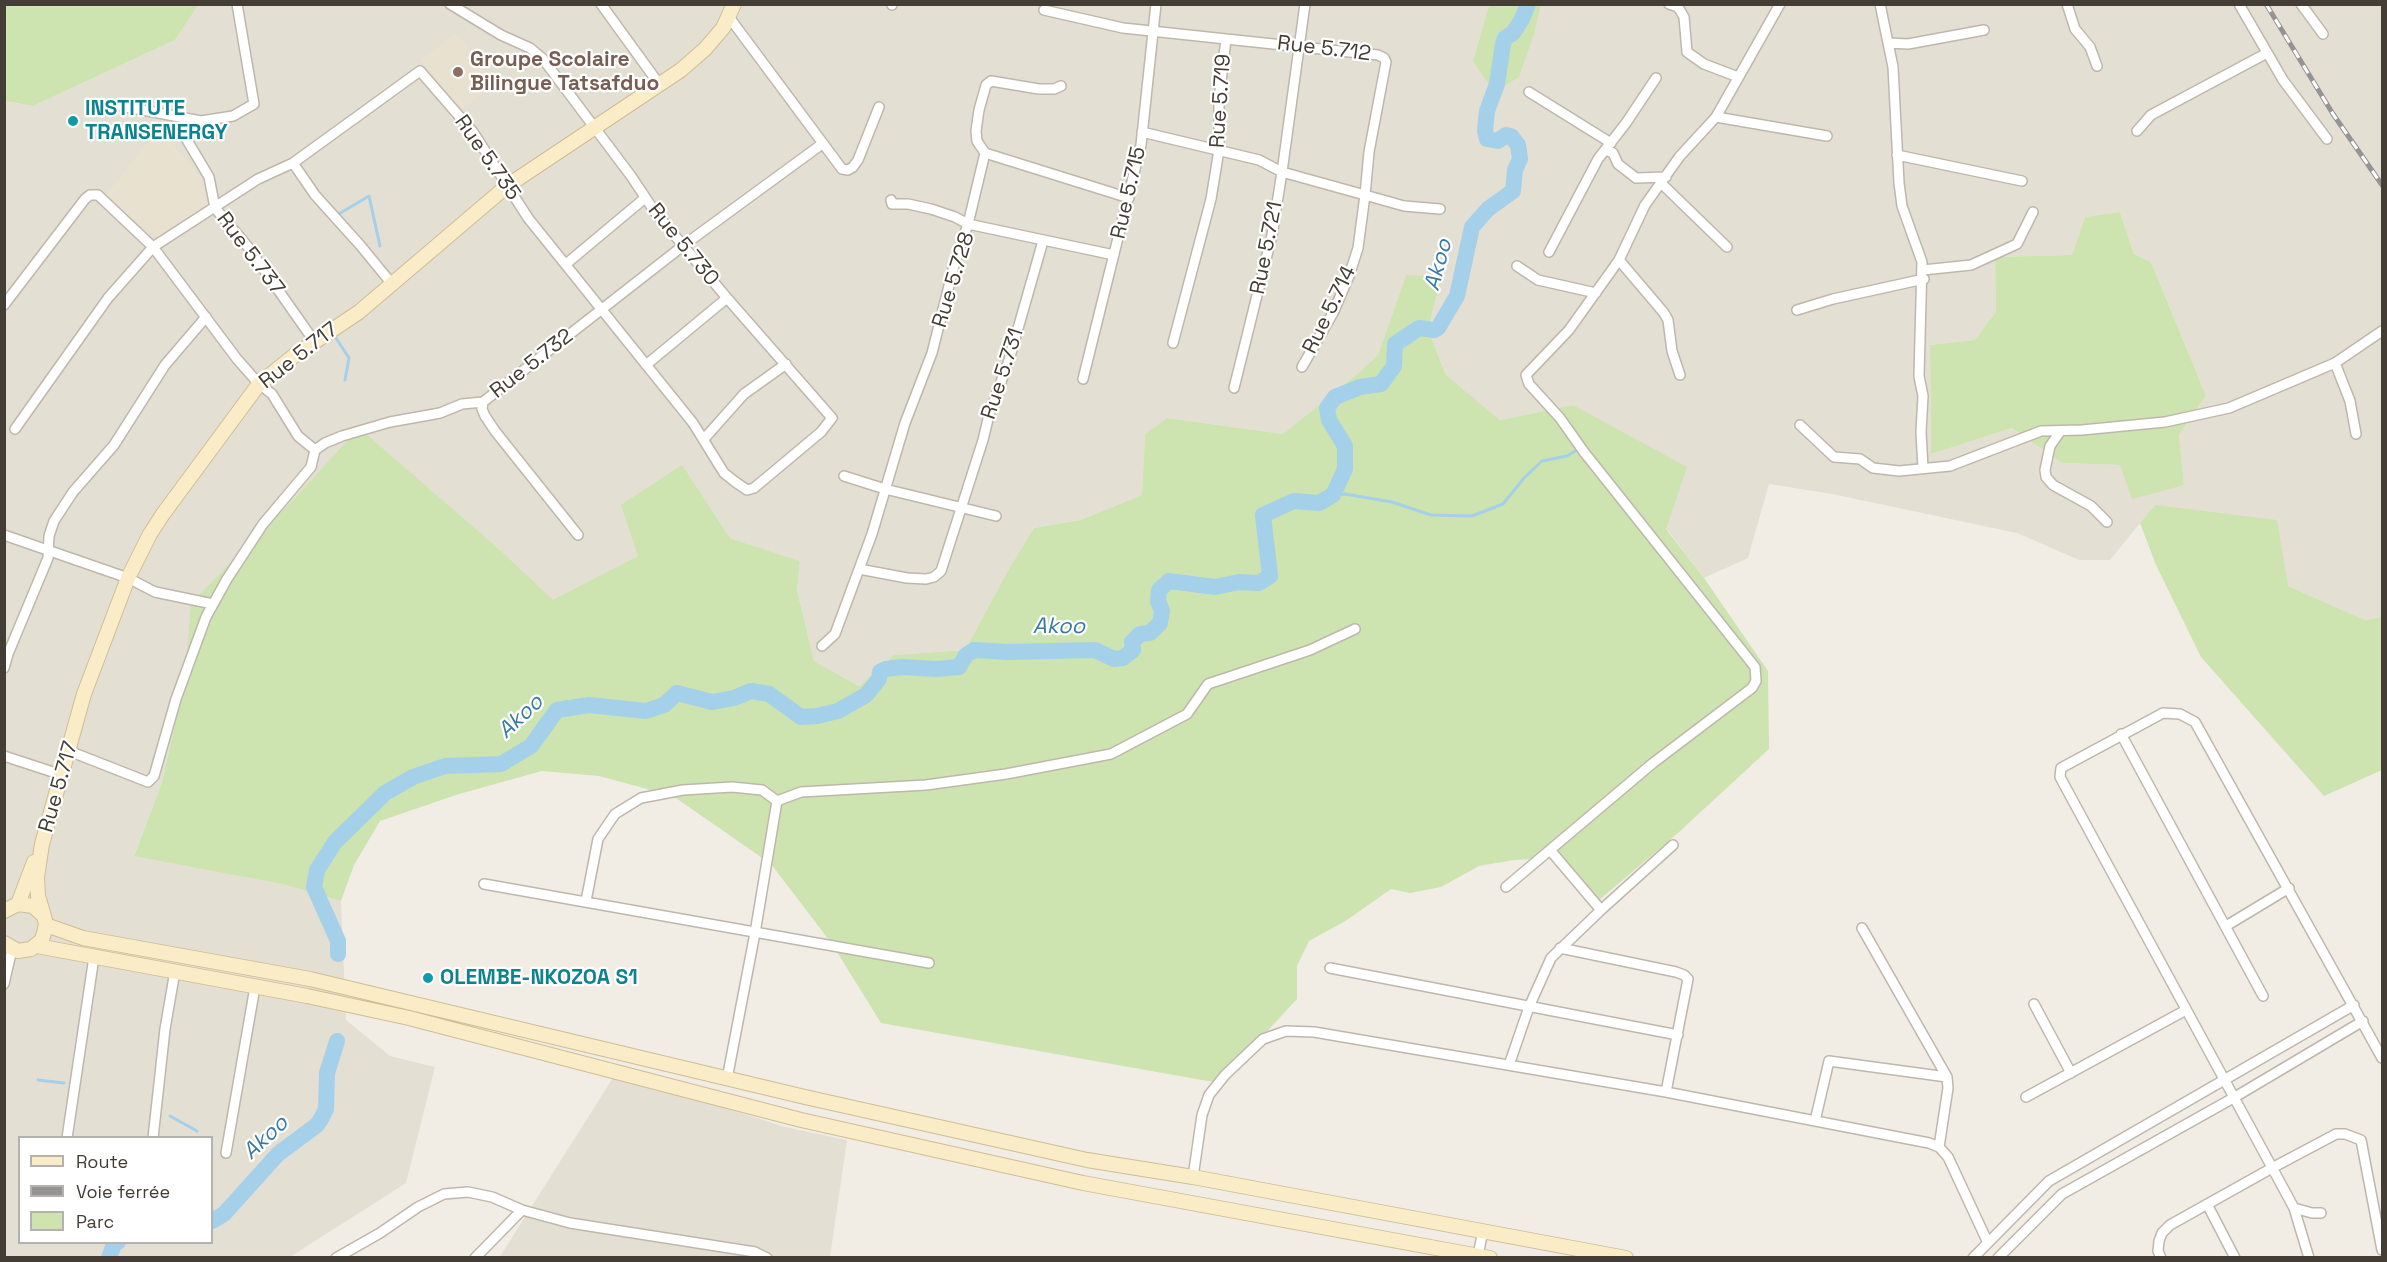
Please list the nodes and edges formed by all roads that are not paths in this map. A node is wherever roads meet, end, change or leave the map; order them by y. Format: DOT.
graph roads {
  1 [pos="237,4"];
  2 [pos="450,4"];
  3 [pos="602,4"];
  4 [pos="1156,4"];
  5 [pos="1305,4"];
  6 [pos="1670,4"];
  7 [pos="1780,4"];
  8 [pos="1880,4"];
  9 [pos="2067,4"];
  10 [pos="2239,4"];
  11 [pos="2301,4"];
  12 [pos="1044,10"];
  13 [pos="732,11"];
  14 [pos="1984,30"];
  15 [pos="1152,31"];
  16 [pos="2323,34"];
  17 [pos="1226,39"];
  18 [pos="1888,43"];
  19 [pos="1300,46"];
  20 [pos="2267,53"];
  21 [pos="2097,66"];
  22 [pos="1738,77"];
  23 [pos="1656,78"];
  24 [pos="659,84"];
  25 [pos="1061,86"];
  26 [pos="1529,92"];
  27 [pos="121,106"];
  28 [pos="879,106"];
  29 [pos="1716,117"];
  30 [pos="594,127"];
  31 [pos="1372,129"];
  32 [pos="181,130"];
  33 [pos="2137,130"];
  34 [pos="1142,132"];
  35 [pos="1827,136"];
  36 [pos="2327,139"];
  37 [pos="822,144"];
  38 [pos="1608,146"];
  39 [pos="1219,150"];
  40 [pos="986,153"];
  41 [pos="1897,155"];
  42 [pos="293,163"];
  43 [pos="1282,172"];
  44 [pos="1664,180"];
  45 [pos="2022,181"];
  46 [pos="507,186"];
  47 [pos="1365,195"];
  48 [pos="645,198"];
  49 [pos="1129,198"];
  50 [pos="891,200"];
  51 [pos="215,208"];
  52 [pos="1440,209"];
  53 [pos="2033,212"];
  54 [pos="968,224"];
  55 [pos="1042,241"];
  56 [pos="684,245"];
  57 [pos="153,247"];
  58 [pos="1727,247"];
  59 [pos="1549,252"];
  60 [pos="1114,255"];
  61 [pos="1619,260"];
  62 [pos="566,264"];
  63 [pos="1517,266"];
  64 [pos="1923,275"];
  65 [pos="392,284"];
  66 [pos="1596,293"];
  67 [pos="727,298"];
  68 [pos="4,305"];
  69 [pos="603,309"];
  70 [pos="1797,310"];
  71 [pos="206,317"];
  72 [pos="2382,331"];
  73 [pos="314,341"];
  74 [pos="1173,344"];
  75 [pos="2335,363"];
  76 [pos="786,364"];
  77 [pos="646,365"];
  78 [pos="1302,367"];
  79 [pos="1680,375"];
  80 [pos="1083,379"];
  81 [pos="259,384"];
  82 [pos="1234,388"];
  83 [pos="483,402"];
  84 [pos="1800,425"];
  85 [pos="15,429"];
  86 [pos="2060,432"];
  87 [pos="2356,434"];
  88 [pos="704,439"];
  89 [pos="315,450"];
  90 [pos="1923,468"];
  91 [pos="844,476"];
  92 [pos="885,489"];
  93 [pos="747,490"];
  94 [pos="962,507"];
  95 [pos="996,516"];
  96 [pos="2108,522"];
  97 [pos="4,535"];
  98 [pos="578,535"];
  99 [pos="49,551"];
  100 [pos="859,569"];
  101 [pos="128,578"];
  102 [pos="213,604"];
  103 [pos="1355,629"];
  104 [pos="822,646"];
  105 [pos="4,668"];
  106 [pos="2121,734"];
  107 [pos="69,751"];
  108 [pos="4,756"];
  109 [pos="62,775"];
  110 [pos="777,801"];
  111 [pos="42,844"];
  112 [pos="1673,845"];
  113 [pos="1550,850"];
  114 [pos="484,884"];
  115 [pos="1506,887"];
  116 [pos="2289,888"];
  117 [pos="586,901"];
  118 [pos="18,904"];
  119 [pos="1600,910"];
  120 [pos="4,911"];
  121 [pos="45,920"];
  122 [pos="2226,926"];
  123 [pos="1862,928"];
  124 [pos="755,933"];
  125 [pos="8,946"];
  126 [pos="37,946"];
  127 [pos="1560,948"];
  128 [pos="94,957"];
  129 [pos="928,963"];
  130 [pos="1330,968"];
  131 [pos="175,971"];
  132 [pos="4,984"];
  133 [pos="255,987"];
  134 [pos="2263,996"];
  135 [pos="2034,1004"];
  136 [pos="2354,1005"];
  137 [pos="1529,1007"];
  138 [pos="2186,1010"];
  139 [pos="2363,1021"];
  140 [pos="1678,1035"];
  141 [pos="2382,1058"];
  142 [pos="1509,1065"];
  143 [pos="2071,1073"];
  144 [pos="1947,1077"];
  145 [pos="727,1079"];
  146 [pos="2225,1081"];
  147 [pos="1666,1092"];
  148 [pos="2026,1097"];
  149 [pos="2235,1097"];
  150 [pos="1815,1121"];
  151 [pos="67,1136"];
  152 [pos="153,1136"];
  153 [pos="1939,1147"];
  154 [pos="226,1153"];
  155 [pos="2272,1168"];
  156 [pos="1193,1177"];
  157 [pos="2049,1181"];
  158 [pos="2062,1194"];
  159 [pos="2207,1204"];
  160 [pos="2294,1208"];
  161 [pos="522,1210"];
  162 [pos="2321,1213"];
  163 [pos="1483,1231"];
  164 [pos="1988,1243"];
  165 [pos="2382,1250"];
  166 [pos="1484,1256"];
  167 [pos="336,1257"];
  168 [pos="475,1257"];
  169 [pos="768,1257"];
  170 [pos="1626,1257"];
  171 [pos="1973,1257"];
  172 [pos="1998,1257"];
  173 [pos="2161,1257"];
  174 [pos="2235,1257"];
  175 [pos="2309,1257"];
  1 -- 27 [label="street"];
  2 -- 30 [label="street, Rue 5.730"];
  3 -- 24 [label="street"];
  4 -- 15 [label="street, Rue 5.715"];
  5 -- 19 [label="street"];
  6 -- 22 [label="street"];
  7 -- 22 [label="street"];
  8 -- 18 [label="street"];
  9 -- 21 [label="street"];
  10 -- 20 [label="street"];
  11 -- 16 [label="street"];
  12 -- 15 [label="street, Rue 5.719"];
  13 -- 24 [label="street, Rue 5.717"];
  13 -- 37 [label="street"];
  14 -- 18 [label="street"];
  15 -- 17 [label="street, Rue 5.719"];
  15 -- 34 [label="street, Rue 5.715"];
  17 -- 19 [label="street, Rue 5.712"];
  17 -- 39 [label="street, Rue 5.719"];
  18 -- 41 [label="street"];
  19 -- 31 [label="street, Rue 5.712"];
  19 -- 43 [label="street"];
  20 -- 33 [label="street"];
  20 -- 36 [label="street"];
  22 -- 29 [label="street"];
  23 -- 38 [label="street"];
  24 -- 30 [label="street, Rue 5.717"];
  25 -- 40 [label="street"];
  26 -- 38 [label="street"];
  28 -- 37 [label="street"];
  29 -- 35 [label="street"];
  29 -- 44 [label="street"];
  30 -- 46 [label="street, Rue 5.717"];
  30 -- 48 [label="street, Rue 5.730"];
  31 -- 47 [label="street, Rue 5.714"];
  32 -- 51 [label="street, Rue 5.737"];
  34 -- 39 [label="street, Rue 5.721"];
  34 -- 49 [label="street, Rue 5.715"];
  37 -- 56 [label="street, Rue 5.732"];
  38 -- 44 [label="street"];
  38 -- 59 [label="street"];
  39 -- 43 [label="street, Rue 5.721"];
  39 -- 74 [label="street, Rue 5.719"];
  40 -- 49 [label="street"];
  40 -- 54 [label="street"];
  41 -- 45 [label="street"];
  41 -- 64 [label="street"];
  42 -- 46 [label="street, Rue 5.735"];
  42 -- 51 [label="street"];
  42 -- 65 [label="street"];
  43 -- 47 [label="street"];
  43 -- 82 [label="street, Rue 5.721"];
  44 -- 58 [label="street"];
  44 -- 61 [label="street"];
  46 -- 62 [label="street, Rue 5.735"];
  46 -- 65 [label="street, Rue 5.717"];
  47 -- 52 [label="street"];
  47 -- 78 [label="street, Rue 5.714"];
  48 -- 56 [label="street, Rue 5.730"];
  48 -- 62 [label="street"];
  49 -- 60 [label="street, Rue 5.715"];
  50 -- 54 [label="street"];
  51 -- 57 [label="street"];
  51 -- 73 [label="street, Rue 5.737"];
  53 -- 64 [label="street"];
  54 -- 55 [label="street, Rue 5.728"];
  54 -- 92 [label="street, Rue 5.728"];
  55 -- 60 [label="street, Rue 5.728"];
  55 -- 94 [label="street, Rue 5.731"];
  56 -- 67 [label="street, Rue 5.730"];
  56 -- 69 [label="street, Rue 5.732"];
  57 -- 68 [label="street"];
  57 -- 71 [label="street"];
  57 -- 85 [label="street"];
  60 -- 80 [label="street, Rue 5.715"];
  61 -- 66 [label="street"];
  61 -- 79 [label="street"];
  62 -- 69 [label="street, Rue 5.735"];
  63 -- 66 [label="street"];
  64 -- 70 [label="street"];
  64 -- 90 [label="street"];
  65 -- 73 [label="street, Rue 5.717"];
  66 -- 113 [label="street"];
  67 -- 76 [label="street, Rue 5.730"];
  67 -- 77 [label="street"];
  69 -- 77 [label="street, Rue 5.735"];
  69 -- 83 [label="street, Rue 5.732"];
  71 -- 81 [label="street"];
  71 -- 99 [label="street"];
  72 -- 75 [label="street"];
  73 -- 81 [label="street, Rue 5.717"];
  75 -- 86 [label="street"];
  75 -- 87 [label="street"];
  76 -- 88 [label="street"];
  76 -- 93 [label="street, Rue 5.730"];
  77 -- 88 [label="street, Rue 5.735"];
  81 -- 89 [label="street"];
  81 -- 101 [label="street, Rue 5.717"];
  83 -- 89 [label="street"];
  83 -- 98 [label="street, Rue 5.732"];
  84 -- 90 [label="street"];
  86 -- 90 [label="street"];
  86 -- 96 [label="street"];
  88 -- 93 [label="street, Rue 5.735"];
  89 -- 102 [label="street"];
  91 -- 92 [label="street"];
  92 -- 94 [label="street"];
  92 -- 100 [label="street, Rue 5.728"];
  94 -- 95 [label="street"];
  94 -- 100 [label="street, Rue 5.731"];
  97 -- 99 [label="street"];
  99 -- 101 [label="street"];
  99 -- 105 [label="street"];
  100 -- 104 [label="street, Rue 5.728"];
  101 -- 102 [label="street"];
  101 -- 107 [label="street, Rue 5.717"];
  102 -- 107 [label="street"];
  103 -- 110 [label="street"];
  106 -- 116 [label="street"];
  106 -- 122 [label="street"];
  106 -- 138 [label="street"];
  107 -- 109 [label="street, Rue 5.717"];
  108 -- 109 [label="street"];
  109 -- 111 [label="street, Rue 5.717"];
  110 -- 117 [label="street"];
  110 -- 124 [label="street"];
  111 -- 118 [label="street, Rue 5.717"];
  111 -- 121 [label="street, Rue 5.717"];
  112 -- 119 [label="street"];
  113 -- 115 [label="street"];
  113 -- 119 [label="street"];
  114 -- 117 [label="street"];
  116 -- 122 [label="street"];
  116 -- 136 [label="street"];
  117 -- 124 [label="street"];
  118 -- 120 [label="street"];
  118 -- 121 [label="street"];
  119 -- 127 [label="street"];
  121 -- 126 [label="street"];
  121 -- 145 [label="street"];
  122 -- 134 [label="street"];
  123 -- 144 [label="street"];
  124 -- 129 [label="street"];
  124 -- 145 [label="street"];
  125 -- 126 [label="street"];
  125 -- 132 [label="street"];
  126 -- 128 [label="street"];
  127 -- 137 [label="street"];
  127 -- 140 [label="street"];
  128 -- 131 [label="street"];
  128 -- 151 [label="street"];
  130 -- 137 [label="street"];
  131 -- 133 [label="street"];
  131 -- 152 [label="street"];
  133 -- 154 [label="street"];
  133 -- 166 [label="street"];
  135 -- 143 [label="street"];
  136 -- 139 [label="street"];
  136 -- 146 [label="street"];
  137 -- 140 [label="street"];
  137 -- 142 [label="street"];
  138 -- 143 [label="street"];
  138 -- 146 [label="street"];
  139 -- 141 [label="street"];
  139 -- 149 [label="street"];
  140 -- 147 [label="street"];
  142 -- 147 [label="street"];
  142 -- 156 [label="street"];
  143 -- 148 [label="street"];
  144 -- 150 [label="street"];
  144 -- 153 [label="street"];
  145 -- 156 [label="street"];
  146 -- 149 [label="street"];
  146 -- 157 [label="street"];
  147 -- 150 [label="street"];
  149 -- 155 [label="street"];
  149 -- 158 [label="street"];
  150 -- 153 [label="street"];
  153 -- 164 [label="street"];
  155 -- 159 [label="street"];
  155 -- 160 [label="street"];
  155 -- 165 [label="street"];
  156 -- 163 [label="street"];
  157 -- 158 [label="street"];
  157 -- 164 [label="street"];
  158 -- 172 [label="street"];
  159 -- 173 [label="street"];
  159 -- 174 [label="street"];
  160 -- 162 [label="street"];
  160 -- 175 [label="street"];
  161 -- 167 [label="street"];
  161 -- 168 [label="street"];
  161 -- 169 [label="street"];
  163 -- 166 [label="street"];
  163 -- 170 [label="street"];
  164 -- 171 [label="street"];
}
